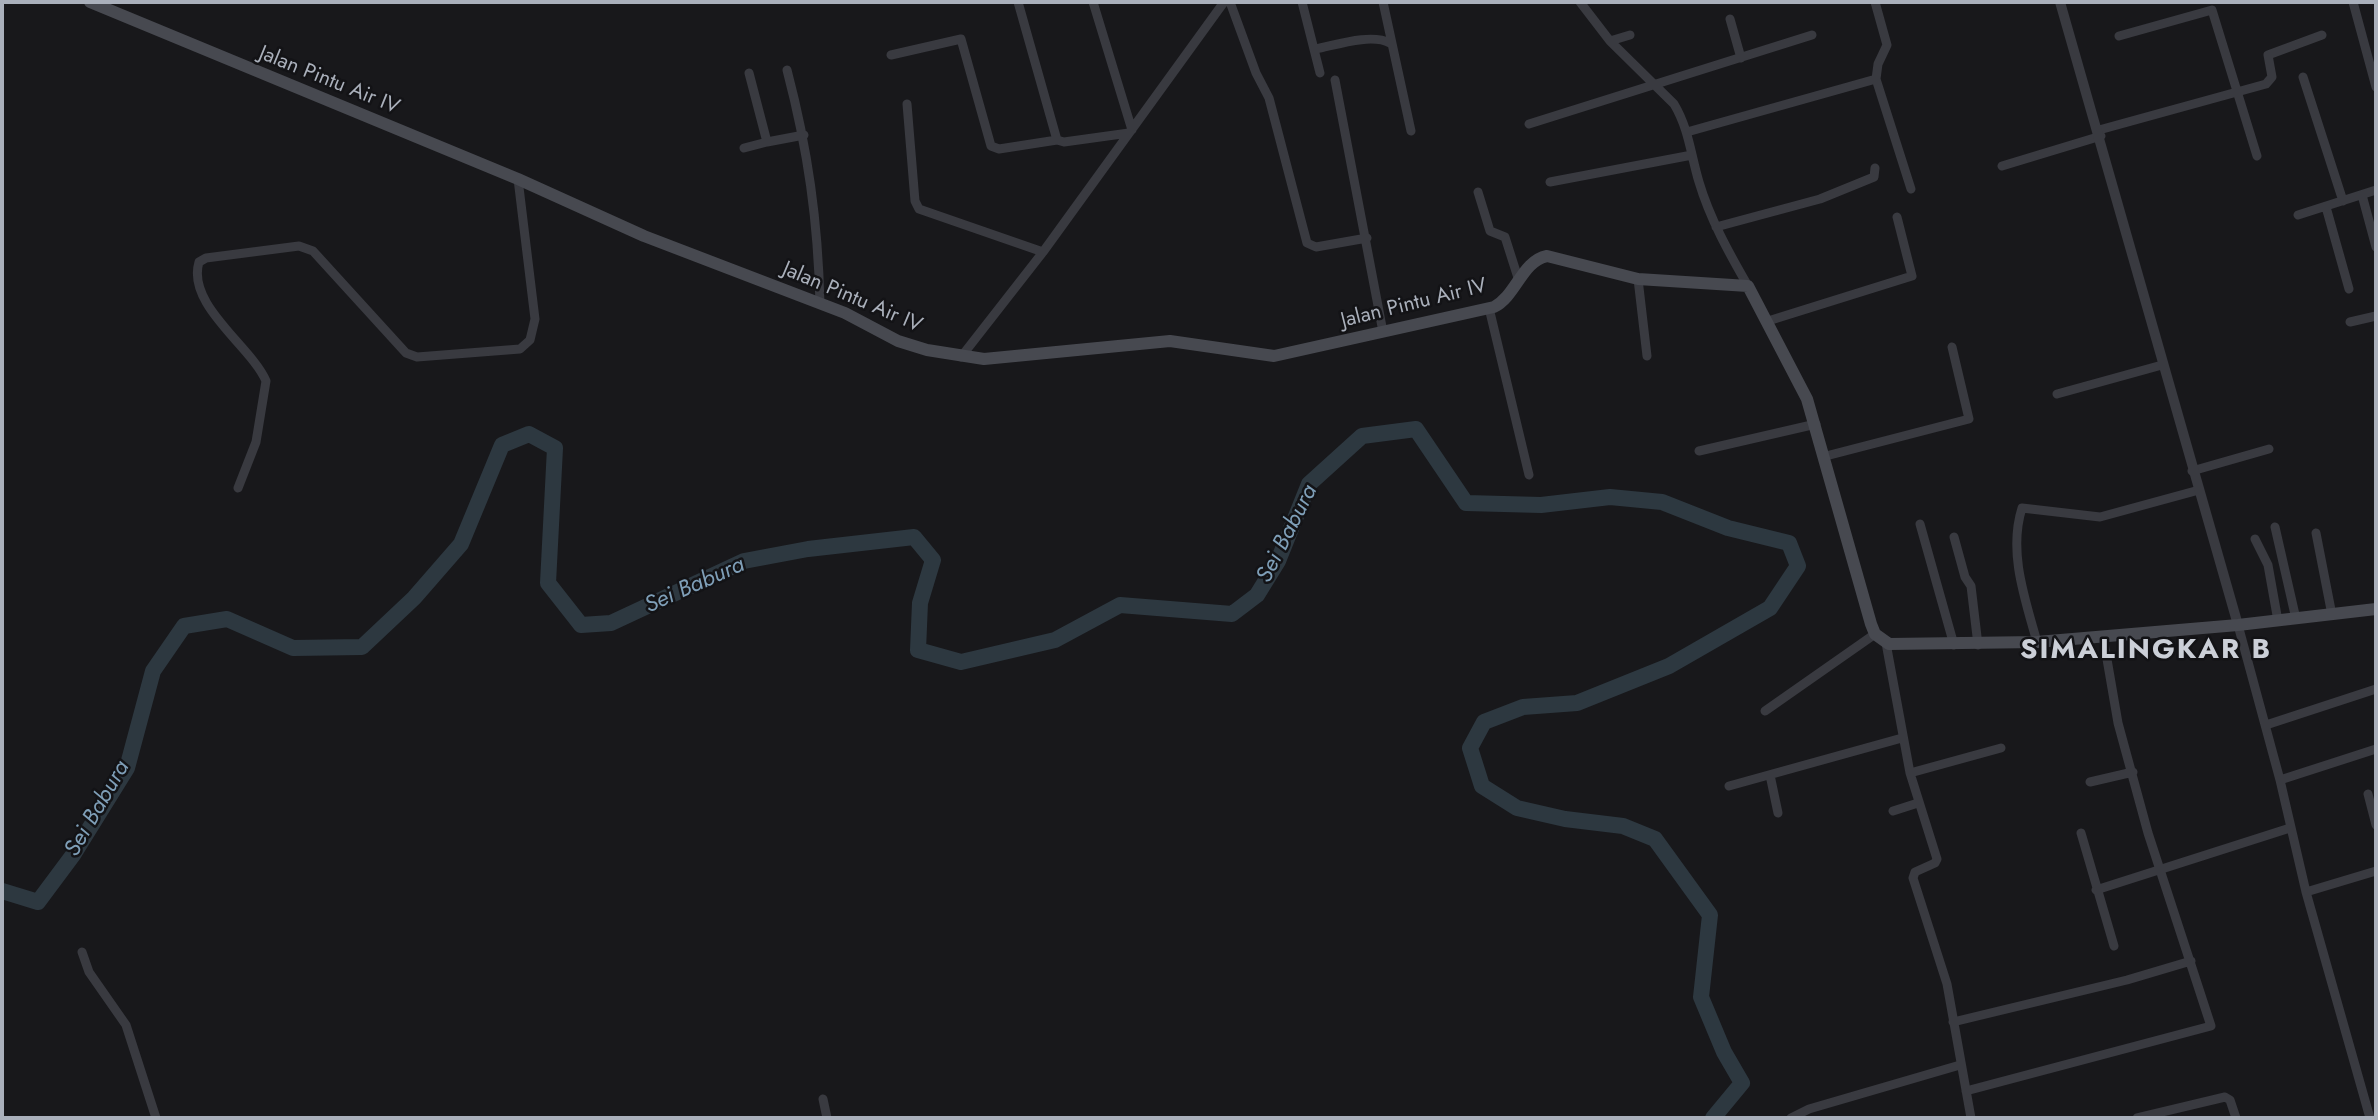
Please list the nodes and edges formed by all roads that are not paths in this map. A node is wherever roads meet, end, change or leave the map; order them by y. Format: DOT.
graph roads {
  1 [pos="90,2"];
  2 [pos="1018,2"];
  3 [pos="1093,2"];
  4 [pos="1224,2"];
  5 [pos="1230,2"];
  6 [pos="1302,2"];
  7 [pos="1383,2"];
  8 [pos="1580,2"];
  9 [pos="1875,2"];
  10 [pos="2060,2"];
  11 [pos="2353,2"];
  12 [pos="1730,19"];
  13 [pos="1630,35"];
  14 [pos="1812,35"];
  15 [pos="2322,35"];
  16 [pos="2119,36"];
  17 [pos="1610,41"];
  18 [pos="1390,43"];
  19 [pos="1316,49"];
  20 [pos="891,55"];
  21 [pos="1741,58"];
  22 [pos="787,70"];
  23 [pos="749,73"];
  24 [pos="1320,73"];
  25 [pos="2304,77"];
  26 [pos="1876,79"];
  27 [pos="1335,80"];
  28 [pos="1653,86"];
  29 [pos="2376,87"];
  30 [pos="2238,92"];
  31 [pos="907,104"];
  32 [pos="1529,124"];
  33 [pos="1130,131"];
  34 [pos="1411,131"];
  35 [pos="1687,132"];
  36 [pos="2100,133"];
  37 [pos="804,135"];
  38 [pos="1057,140"];
  39 [pos="767,142"];
  40 [pos="744,148"];
  41 [pos="1692,155"];
  42 [pos="2257,156"];
  43 [pos="2002,166"];
  44 [pos="1875,168"];
  45 [pos="518,179"];
  46 [pos="1550,182"];
  47 [pos="1911,188"];
  48 [pos="2376,190"];
  49 [pos="1478,192"];
  50 [pos="2362,195"];
  51 [pos="2343,201"];
  52 [pos="2326,207"];
  53 [pos="2298,215"];
  54 [pos="1898,217"];
  55 [pos="1716,227"];
  56 [pos="1367,237"];
  57 [pos="2376,247"];
  58 [pos="1043,252"];
  59 [pos="1638,279"];
  60 [pos="1519,281"];
  61 [pos="1748,286"];
  62 [pos="2349,289"];
  63 [pos="820,304"];
  64 [pos="1489,308"];
  65 [pos="2376,316"];
  66 [pos="1768,321"];
  67 [pos="2350,322"];
  68 [pos="1383,332"];
  69 [pos="1952,347"];
  70 [pos="1647,356"];
  71 [pos="961,357"];
  72 [pos="2162,365"];
  73 [pos="2057,394"];
  74 [pos="1816,424"];
  75 [pos="2269,449"];
  76 [pos="1699,452"];
  77 [pos="1826,456"];
  78 [pos="2193,471"];
  79 [pos="1529,475"];
  80 [pos="238,488"];
  81 [pos="2199,490"];
  82 [pos="1920,524"];
  83 [pos="2276,527"];
  84 [pos="2316,533"];
  85 [pos="1954,537"];
  86 [pos="2255,539"];
  87 [pos="2376,609"];
  88 [pos="2332,615"];
  89 [pos="2296,619"];
  90 [pos="2278,621"];
  91 [pos="2238,625"];
  92 [pos="1875,634"];
  93 [pos="2103,636"];
  94 [pos="2036,642"];
  95 [pos="1886,643"];
  96 [pos="1954,645"];
  97 [pos="1978,645"];
  98 [pos="2376,688"];
  99 [pos="1765,710"];
  100 [pos="2266,725"];
  101 [pos="1902,738"];
  102 [pos="2001,747"];
  103 [pos="2376,749"];
  104 [pos="2133,772"];
  105 [pos="1910,773"];
  106 [pos="1770,775"];
  107 [pos="2280,780"];
  108 [pos="2090,782"];
  109 [pos="1729,786"];
  110 [pos="2368,794"];
  111 [pos="1918,803"];
  112 [pos="1893,811"];
  113 [pos="1779,813"];
  114 [pos="2376,825"];
  115 [pos="2290,828"];
  116 [pos="2081,834"];
  117 [pos="2159,867"];
  118 [pos="2376,871"];
  119 [pos="2096,890"];
  120 [pos="2306,892"];
  121 [pos="2114,946"];
  122 [pos="82,952"];
  123 [pos="2191,961"];
  124 [pos="1953,1022"];
  125 [pos="1960,1065"];
  126 [pos="1966,1091"];
  127 [pos="823,1099"];
  128 [pos="2166,1115"];
  129 [pos="156,1118"];
  130 [pos="827,1118"];
  131 [pos="1791,1118"];
  132 [pos="1971,1118"];
  133 [pos="2137,1118"];
  134 [pos="2236,1118"];
  135 [pos="2370,1118"];
  1 -- 45 [label="main road, Jalan Pintu Air IV"];
  2 -- 38 [label="street"];
  3 -- 33 [label="street"];
  4 -- 33 [label="street"];
  5 -- 56 [label="street"];
  6 -- 19 [label="street"];
  7 -- 18 [label="street"];
  8 -- 17 [label="street"];
  9 -- 26 [label="street"];
  10 -- 36 [label="street"];
  11 -- 29 [label="street"];
  12 -- 21 [label="street"];
  13 -- 17 [label="street"];
  14 -- 21 [label="street"];
  15 -- 30 [label="street"];
  16 -- 30 [label="street"];
  17 -- 28 [label="street"];
  18 -- 19 [label="street"];
  18 -- 34 [label="street"];
  19 -- 24 [label="street"];
  20 -- 38 [label="street"];
  21 -- 28 [label="street"];
  22 -- 37 [label="street"];
  23 -- 39 [label="street"];
  25 -- 51 [label="street"];
  26 -- 35 [label="street"];
  26 -- 47 [label="street"];
  27 -- 56 [label="street"];
  28 -- 32 [label="street"];
  28 -- 35 [label="street"];
  30 -- 36 [label="street"];
  30 -- 42 [label="street"];
  31 -- 58 [label="street"];
  33 -- 38 [label="street"];
  33 -- 58 [label="street"];
  35 -- 41 [label="street"];
  36 -- 43 [label="street"];
  36 -- 72 [label="street"];
  37 -- 39 [label="street"];
  37 -- 63 [label="street"];
  39 -- 40 [label="street"];
  41 -- 46 [label="street"];
  41 -- 55 [label="street"];
  44 -- 55 [label="street"];
  45 -- 63 [label="main road, Jalan Pintu Air IV"];
  45 -- 80 [label="street"];
  48 -- 50 [label="street"];
  49 -- 60 [label="street"];
  50 -- 51 [label="street"];
  50 -- 57 [label="street"];
  51 -- 52 [label="street"];
  52 -- 53 [label="street"];
  52 -- 62 [label="street"];
  54 -- 66 [label="street"];
  55 -- 61 [label="street"];
  56 -- 68 [label="street"];
  58 -- 71 [label="street"];
  59 -- 60 [label="main road, Jalan Pintu Air IV"];
  59 -- 61 [label="main road, Jalan Pintu Air IV"];
  59 -- 70 [label="street"];
  60 -- 64 [label="main road, Jalan Pintu Air IV"];
  61 -- 66 [label="main road"];
  63 -- 71 [label="main road, Jalan Pintu Air IV"];
  64 -- 68 [label="main road, Jalan Pintu Air IV"];
  64 -- 79 [label="street"];
  65 -- 67 [label="street"];
  66 -- 74 [label="main road"];
  68 -- 71 [label="main road, Jalan Pintu Air IV"];
  69 -- 77 [label="street"];
  72 -- 73 [label="street"];
  72 -- 78 [label="street"];
  74 -- 76 [label="street"];
  74 -- 77 [label="main road"];
  75 -- 78 [label="street"];
  77 -- 92 [label="main road"];
  78 -- 81 [label="street"];
  81 -- 91 [label="street"];
  81 -- 94 [label="street"];
  82 -- 96 [label="street"];
  83 -- 89 [label="street"];
  84 -- 88 [label="street"];
  85 -- 97 [label="street"];
  86 -- 90 [label="street"];
  87 -- 88 [label="main road"];
  88 -- 89 [label="main road"];
  89 -- 90 [label="main road"];
  90 -- 91 [label="main road"];
  91 -- 93 [label="main road"];
  91 -- 100 [label="street"];
  92 -- 95 [label="main road"];
  92 -- 99 [label="street"];
  93 -- 94 [label="main road"];
  93 -- 104 [label="street"];
  94 -- 97 [label="main road"];
  95 -- 96 [label="main road"];
  95 -- 101 [label="street"];
  96 -- 97 [label="main road"];
  98 -- 100 [label="street"];
  100 -- 107 [label="street"];
  101 -- 105 [label="street"];
  101 -- 106 [label="street"];
  102 -- 105 [label="street"];
  103 -- 107 [label="street"];
  104 -- 108 [label="street"];
  104 -- 117 [label="street"];
  105 -- 111 [label="street"];
  106 -- 109 [label="street"];
  106 -- 113 [label="street"];
  107 -- 115 [label="street"];
  110 -- 114 [label="street"];
  111 -- 112 [label="street"];
  111 -- 124 [label="street"];
  115 -- 117 [label="street"];
  115 -- 120 [label="street"];
  116 -- 119 [label="street"];
  117 -- 119 [label="street"];
  117 -- 123 [label="street"];
  118 -- 120 [label="street"];
  119 -- 121 [label="street"];
  120 -- 135 [label="street"];
  122 -- 129 [label="street"];
  123 -- 124 [label="street"];
  123 -- 126 [label="street"];
  124 -- 125 [label="street"];
  125 -- 126 [label="street"];
  125 -- 131 [label="street"];
  126 -- 132 [label="street"];
  127 -- 130 [label="street"];
  128 -- 133 [label="street"];
  128 -- 134 [label="street"];
}
